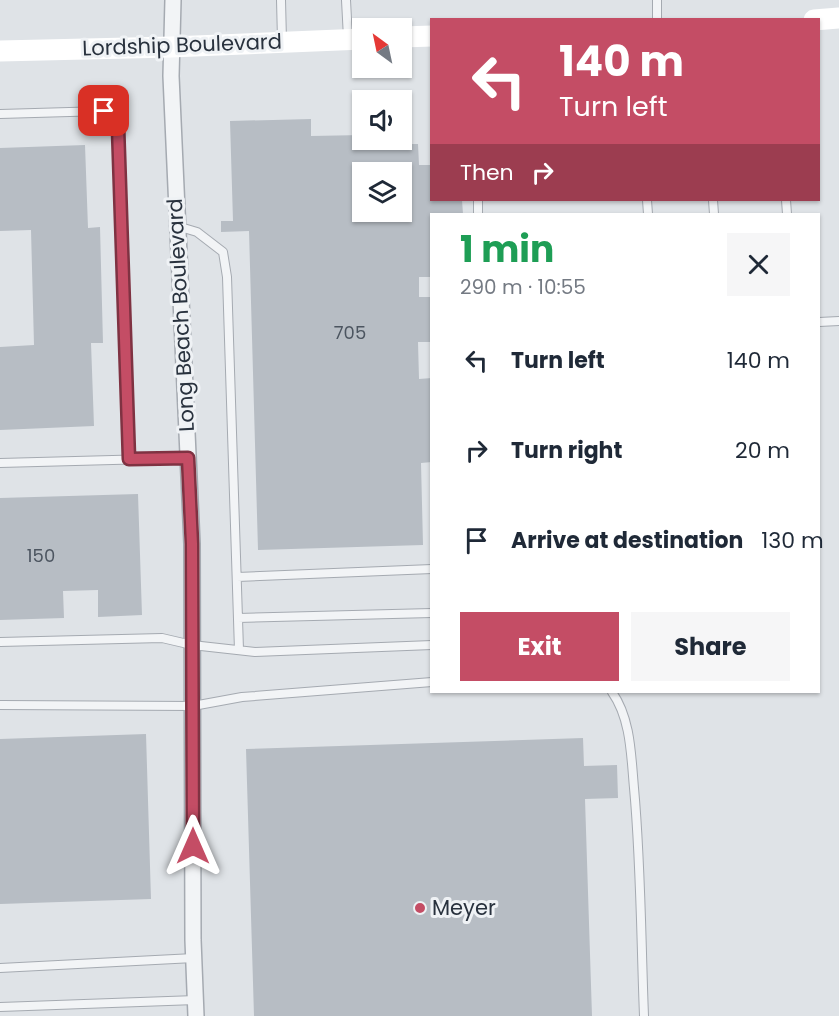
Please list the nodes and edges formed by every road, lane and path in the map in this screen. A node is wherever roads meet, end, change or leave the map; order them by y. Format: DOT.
graph roads {
  1 [pos="172,0"];
  2 [pos="281,0"];
  3 [pos="346,0"];
  4 [pos="657,0"];
  5 [pos="657,18"];
  6 [pos="839,18"];
  7 [pos="820,20"];
  8 [pos="352,26"];
  9 [pos="430,36"];
  10 [pos="412,37"];
  11 [pos="352,39"];
  12 [pos="282,42"];
  13 [pos="171,46"];
  14 [pos="0,51"];
  15 [pos="0,114"];
  16 [pos="177,226"];
  17 [pos="839,321"];
  18 [pos="820,322"];
  19 [pos="188,458"];
  20 [pos="129,459"];
  21 [pos="0,463"];
  22 [pos="430,569"];
  23 [pos="237,577"];
  24 [pos="430,613"];
  25 [pos="238,618"];
  26 [pos="0,642"];
  27 [pos="192,645"];
  28 [pos="430,645"];
  29 [pos="239,650"];
  30 [pos="430,682"];
  31 [pos="613,693"];
  32 [pos="0,705"];
  33 [pos="193,706"];
  34 [pos="194,958"];
  35 [pos="0,968"];
  36 [pos="196,1000"];
  37 [pos="0,1006"];
  38 [pos="196,1016"];
  39 [pos="644,1016"];
  1 -- 13 [label="street, Long Beach Boulevard"];
  2 -- 12 [label="lane"];
  3 -- 8 [label="lane"];
  4 -- 5 [label="lane"];
  6 -- 7 [label="main road"];
  9 -- 10 [label="main road"];
  11 -- 12 [label="main road, Lordship Boulevard"];
  12 -- 13 [label="main road, Lordship Boulevard"];
  13 -- 14 [label="main road, Lordship Boulevard"];
  13 -- 16 [label="street, Long Beach Boulevard"];
  15 -- 20 [label="lane"];
  16 -- 19 [label="street, Long Beach Boulevard"];
  16 -- 23 [label="lane"];
  17 -- 18 [label="lane"];
  19 -- 20 [label="lane"];
  19 -- 27 [label="street, Long Beach Boulevard"];
  20 -- 21 [label="lane"];
  22 -- 23 [label="lane"];
  23 -- 25 [label="lane"];
  24 -- 25 [label="lane"];
  25 -- 29 [label="lane"];
  26 -- 27 [label="lane"];
  27 -- 29 [label="lane"];
  27 -- 33 [label="street, Long Beach Boulevard"];
  28 -- 29 [label="lane"];
  30 -- 33 [label="lane"];
  31 -- 39 [label="lane"];
  32 -- 33 [label="lane"];
  33 -- 34 [label="street, Long Beach Boulevard"];
  34 -- 35 [label="lane"];
  34 -- 36 [label="street, Long Beach Boulevard"];
  36 -- 37 [label="lane"];
  36 -- 38 [label="street, Long Beach Boulevard"];
}
